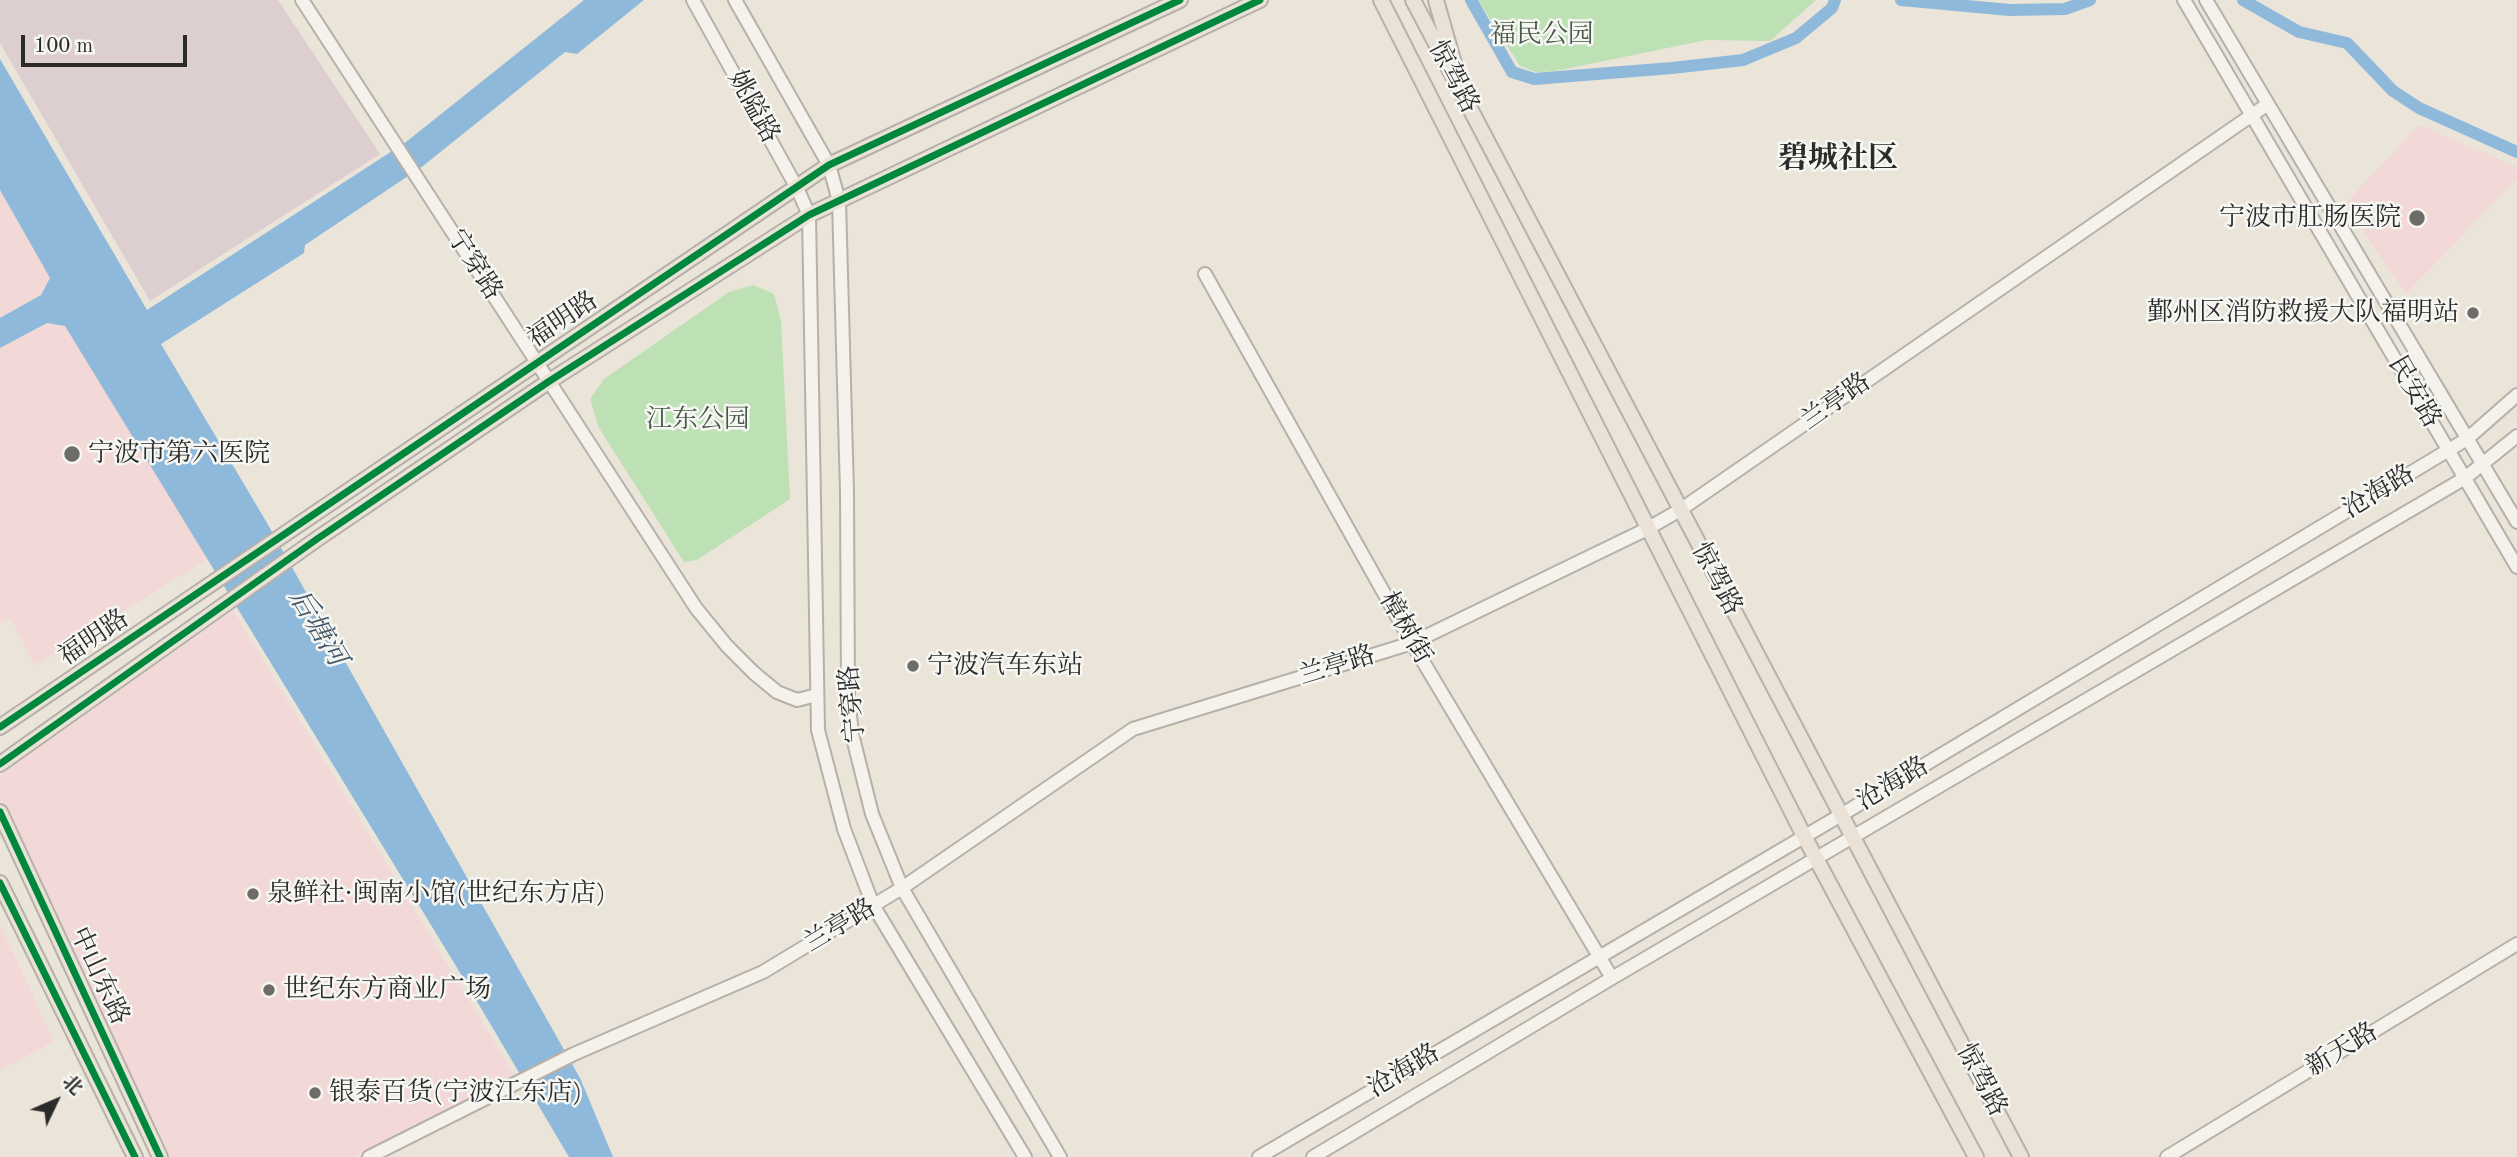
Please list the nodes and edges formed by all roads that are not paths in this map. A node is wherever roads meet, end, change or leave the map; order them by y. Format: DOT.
graph roads {
  1 [pos="302,0"];
  2 [pos="694,0"];
  3 [pos="735,0"];
  4 [pos="1180,0"];
  5 [pos="1260,0"];
  6 [pos="1381,0"];
  7 [pos="1413,0"];
  8 [pos="1436,0"];
  9 [pos="2184,0"];
  10 [pos="2206,0"];
  11 [pos="1465,99"];
  12 [pos="2268,104"];
  13 [pos="2251,114"];
  14 [pos="830,165"];
  15 [pos="797,188"];
  16 [pos="839,201"];
  17 [pos="809,215"];
  18 [pos="1205,274"];
  19 [pos="536,363"];
  20 [pos="548,382"];
  21 [pos="2517,395"];
  22 [pos="2517,436"];
  23 [pos="2467,439"];
  24 [pos="2448,450"];
  25 [pos="2483,466"];
  26 [pos="2465,478"];
  27 [pos="1680,510"];
  28 [pos="2517,522"];
  29 [pos="1647,529"];
  30 [pos="2517,567"];
  31 [pos="1412,643"];
  32 [pos="817,695"];
  33 [pos="0,727"];
  34 [pos="0,764"];
  35 [pos="0,812"];
  36 [pos="1841,815"];
  37 [pos="1804,836"];
  38 [pos="1853,838"];
  39 [pos="1817,859"];
  40 [pos="0,883"];
  41 [pos="902,888"];
  42 [pos="873,905"];
  43 [pos="2517,944"];
  44 [pos="1599,956"];
  45 [pos="1612,978"];
  46 [pos="135,1157"];
  47 [pos="160,1157"];
  48 [pos="369,1157"];
  49 [pos="1025,1157"];
  50 [pos="1060,1157"];
  51 [pos="1259,1157"];
  52 [pos="1313,1157"];
  53 [pos="1976,1157"];
  54 [pos="2021,1157"];
  55 [pos="2167,1157"];
  1 -- 19 [label="main road, 宁穿路"];
  2 -- 15 [label="main road, 姚隘路"];
  3 -- 14 [label="main road, 姚隘路"];
  4 -- 14 [label="main road, 福明路"];
  5 -- 16 [label="main road, 福明路"];
  6 -- 29 [label="main road, 惊驾路"];
  7 -- 11 [label="main road, 惊驾路"];
  8 -- 11 [label="main road"];
  9 -- 13 [label="main road, 民安路"];
  10 -- 12 [label="main road, 民安路"];
  11 -- 27 [label="main road, 惊驾路"];
  12 -- 13 [label="main road, 兰亭路"];
  12 -- 23 [label="main road, 民安路"];
  13 -- 24 [label="main road, 民安路"];
  13 -- 27 [label="main road, 兰亭路"];
  14 -- 15 [label="main road, 福明路"];
  14 -- 16 [label="main road, 姚隘路"];
  15 -- 17 [label="main road, 姚隘路"];
  15 -- 19 [label="main road, 福明路"];
  16 -- 17 [label="main road, 福明路"];
  16 -- 41 [label="main road, 宁穿路"];
  17 -- 20 [label="main road, 福明路"];
  17 -- 32 [label="main road, 宁穿路"];
  18 -- 31 [label="main road, 樟树街"];
  19 -- 20 [label="main road, 宁穿路"];
  19 -- 33 [label="main road, 福明路"];
  20 -- 32 [label="main road, 宁穿路"];
  20 -- 34 [label="main road, 福明路"];
  21 -- 23 [label="main road, 沧海路"];
  22 -- 25 [label="main road, 沧海路"];
  23 -- 24 [label="main road, 沧海路"];
  23 -- 25 [label="main road, 民安路"];
  24 -- 26 [label="main road, 民安路"];
  24 -- 36 [label="main road, 沧海路"];
  25 -- 26 [label="main road, 沧海路"];
  25 -- 28 [label="main road, 民安路"];
  26 -- 30 [label="main road, 民安路"];
  26 -- 38 [label="main road, 沧海路"];
  27 -- 29 [label="main road, 兰亭路"];
  27 -- 36 [label="main road, 惊驾路"];
  29 -- 31 [label="main road, 兰亭路"];
  29 -- 37 [label="main road, 惊驾路"];
  31 -- 41 [label="main road, 兰亭路"];
  31 -- 44 [label="main road, 樟树街"];
  32 -- 42 [label="main road, 宁穿路"];
  35 -- 47 [label="main road, 中山东路"];
  36 -- 37 [label="main road, 沧海路"];
  36 -- 38 [label="main road, 惊驾路"];
  37 -- 39 [label="main road, 惊驾路"];
  37 -- 44 [label="main road, 沧海路"];
  38 -- 39 [label="main road, 沧海路"];
  38 -- 54 [label="main road, 惊驾路"];
  39 -- 45 [label="main road, 沧海路"];
  39 -- 53 [label="main road, 惊驾路"];
  40 -- 46 [label="main road, 中山东路"];
  41 -- 42 [label="main road, 兰亭路"];
  41 -- 50 [label="main road, 宁穿路"];
  42 -- 48 [label="main road, 兰亭路"];
  42 -- 49 [label="main road, 宁穿路"];
  43 -- 55 [label="main road, 新天路"];
  44 -- 45 [label="main road, 樟树街"];
  44 -- 51 [label="main road, 沧海路"];
  45 -- 52 [label="main road, 沧海路"];
}
